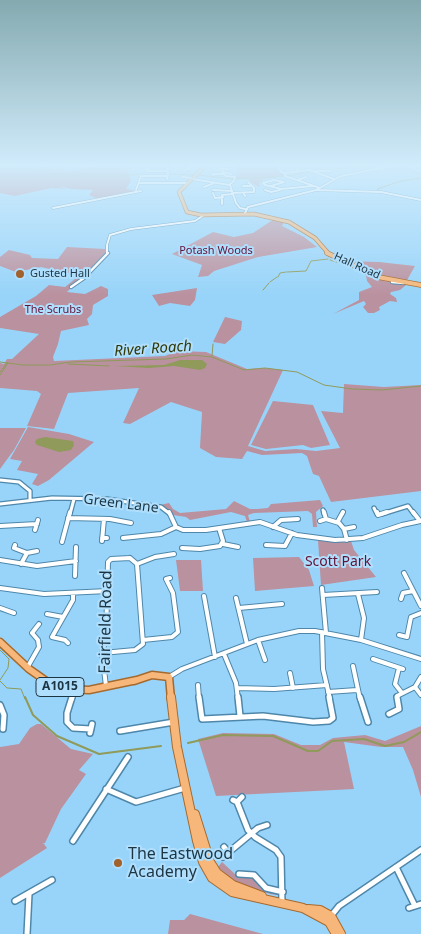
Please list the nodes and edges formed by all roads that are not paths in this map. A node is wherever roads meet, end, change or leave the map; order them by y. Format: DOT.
graph roads {
  1 [pos="185,208"];
  2 [pos="240,208"];
  3 [pos="248,208"];
  4 [pos="245,211"];
  5 [pos="204,215"];
  6 [pos="392,282"];
  7 [pos="404,283"];
  8 [pos="421,284"];
  9 [pos="71,287"];
  10 [pos="0,480"];
  11 [pos="74,498"];
  12 [pos="30,499"];
  13 [pos="412,502"];
  14 [pos="0,505"];
  15 [pos="408,506"];
  16 [pos="374,508"];
  17 [pos="323,510"];
  18 [pos="343,512"];
  19 [pos="68,518"];
  20 [pos="104,518"];
  21 [pos="298,519"];
  22 [pos="326,519"];
  23 [pos="320,521"];
  24 [pos="420,521"];
  25 [pos="338,522"];
  26 [pos="131,523"];
  27 [pos="0,526"];
  28 [pos="274,526"];
  29 [pos="176,527"];
  30 [pos="219,528"];
  31 [pos="354,528"];
  32 [pos="344,529"];
  33 [pos="35,530"];
  34 [pos="292,533"];
  35 [pos="107,538"];
  36 [pos="123,538"];
  37 [pos="347,540"];
  38 [pos="62,542"];
  39 [pos="222,544"];
  40 [pos="266,544"];
  41 [pos="15,546"];
  42 [pos="184,546"];
  43 [pos="76,547"];
  44 [pos="238,547"];
  45 [pos="37,551"];
  46 [pos="27,554"];
  47 [pos="174,554"];
  48 [pos="0,560"];
  49 [pos="76,561"];
  50 [pos="21,564"];
  51 [pos="137,564"];
  52 [pos="404,573"];
  53 [pos="75,576"];
  54 [pos="170,578"];
  55 [pos="0,588"];
  56 [pos="322,588"];
  57 [pos="108,591"];
  58 [pos="413,591"];
  59 [pos="377,592"];
  60 [pos="73,594"];
  61 [pos="322,594"];
  62 [pos="358,594"];
  63 [pos="204,596"];
  64 [pos="419,596"];
  65 [pos="236,598"];
  66 [pos="401,599"];
  67 [pos="282,604"];
  68 [pos="421,606"];
  69 [pos="0,608"];
  70 [pos="239,608"];
  71 [pos="14,613"];
  72 [pos="421,613"];
  73 [pos="47,614"];
  74 [pos="63,617"];
  75 [pos="38,624"];
  76 [pos="324,632"];
  77 [pos="399,635"];
  78 [pos="143,640"];
  79 [pos="258,640"];
  80 [pos="361,640"];
  81 [pos="0,642"];
  82 [pos="68,643"];
  83 [pos="247,644"];
  84 [pos="102,653"];
  85 [pos="224,654"];
  86 [pos="215,657"];
  87 [pos="263,657"];
  88 [pos="421,659"];
  89 [pos="376,661"];
  90 [pos="355,667"];
  91 [pos="27,668"];
  92 [pos="290,673"];
  93 [pos="166,676"];
  94 [pos="421,677"];
  95 [pos="198,685"];
  96 [pos="327,685"];
  97 [pos="106,687"];
  98 [pos="415,687"];
  99 [pos="237,688"];
  100 [pos="293,688"];
  101 [pos="74,690"];
  102 [pos="357,690"];
  103 [pos="328,692"];
  104 [pos="402,693"];
  105 [pos="421,695"];
  106 [pos="0,705"];
  107 [pos="390,712"];
  108 [pos="240,716"];
  109 [pos="368,719"];
  110 [pos="175,722"];
  111 [pos="3,729"];
  112 [pos="91,729"];
  113 [pos="120,731"];
  114 [pos="128,757"];
  115 [pos="186,788"];
  116 [pos="106,789"];
  117 [pos="242,797"];
  118 [pos="267,825"];
  119 [pos="251,834"];
  120 [pos="73,841"];
  121 [pos="224,847"];
  122 [pos="421,850"];
  123 [pos="228,852"];
  124 [pos="223,857"];
  125 [pos="396,867"];
  126 [pos="239,874"];
  127 [pos="52,880"];
  128 [pos="283,892"];
  129 [pos="29,894"];
  130 [pos="15,901"];
  131 [pos="282,903"];
  132 [pos="418,905"];
  133 [pos="409,908"];
  134 [pos="332,924"];
  135 [pos="27,934"];
  136 [pos="341,934"];
  1 -- 5 [label="main road"];
  2 -- 4 [label="street"];
  3 -- 4 [label="street"];
  4 -- 5 [label="main road, Hall Road"];
  4 -- 7 [label="main road, Hall Road"];
  5 -- 9 [label="street"];
  6 -- 7 [label="street"];
  7 -- 8 [label="main road, Hall Road"];
  10 -- 12 [label="street"];
  11 -- 12 [label="street, Green Lane"];
  11 -- 19 [label="street"];
  11 -- 29 [label="street, Green Lane"];
  12 -- 14 [label="street, Green Lane"];
  13 -- 15 [label="street"];
  15 -- 16 [label="street"];
  15 -- 24 [label="street"];
  17 -- 22 [label="street"];
  18 -- 25 [label="street"];
  19 -- 20 [label="street"];
  19 -- 38 [label="street"];
  20 -- 26 [label="street"];
  20 -- 35 [label="street"];
  21 -- 28 [label="street"];
  22 -- 23 [label="street"];
  22 -- 25 [label="street"];
  24 -- 37 [label="street"];
  25 -- 32 [label="street"];
  27 -- 33 [label="street"];
  28 -- 30 [label="street"];
  28 -- 34 [label="street"];
  29 -- 30 [label="street"];
  29 -- 36 [label="street"];
  30 -- 39 [label="street"];
  31 -- 32 [label="street"];
  32 -- 37 [label="street"];
  34 -- 37 [label="street"];
  34 -- 40 [label="street"];
  39 -- 42 [label="street"];
  39 -- 44 [label="street"];
  41 -- 46 [label="street"];
  43 -- 49 [label="street"];
  45 -- 46 [label="street"];
  46 -- 50 [label="street"];
  47 -- 51 [label="street"];
  48 -- 50 [label="street"];
  49 -- 50 [label="street"];
  49 -- 53 [label="street"];
  51 -- 57 [label="street, Fairfield Road"];
  51 -- 78 [label="street"];
  52 -- 58 [label="street"];
  54 -- 78 [label="street"];
  55 -- 60 [label="street"];
  56 -- 61 [label="street"];
  57 -- 60 [label="street"];
  57 -- 84 [label="street, Fairfield Road"];
  58 -- 64 [label="street"];
  58 -- 66 [label="street"];
  59 -- 62 [label="street"];
  60 -- 74 [label="street"];
  61 -- 62 [label="street"];
  61 -- 76 [label="street"];
  62 -- 80 [label="street"];
  63 -- 86 [label="street"];
  64 -- 68 [label="street"];
  65 -- 70 [label="street"];
  67 -- 70 [label="street"];
  69 -- 71 [label="street"];
  70 -- 83 [label="street"];
  72 -- 77 [label="street"];
  73 -- 74 [label="street"];
  74 -- 82 [label="street"];
  75 -- 91 [label="street"];
  76 -- 79 [label="street"];
  76 -- 80 [label="street"];
  76 -- 96 [label="street"];
  78 -- 84 [label="street"];
  79 -- 83 [label="street"];
  79 -- 87 [label="street"];
  80 -- 88 [label="street"];
  81 -- 91 [label="main road, A1015"];
  83 -- 85 [label="street"];
  84 -- 97 [label="street, Fairfield Road"];
  85 -- 86 [label="street"];
  85 -- 99 [label="street"];
  86 -- 93 [label="street"];
  89 -- 104 [label="street"];
  90 -- 102 [label="street"];
  91 -- 101 [label="main road, A1015"];
  92 -- 100 [label="street"];
  93 -- 97 [label="main road, A1015"];
  93 -- 110 [label="main road"];
  94 -- 98 [label="street"];
  95 -- 108 [label="street"];
  96 -- 100 [label="street"];
  96 -- 103 [label="street"];
  97 -- 101 [label="main road, A1015"];
  98 -- 104 [label="street"];
  98 -- 105 [label="street"];
  99 -- 100 [label="street"];
  99 -- 108 [label="street"];
  101 -- 112 [label="street"];
  102 -- 103 [label="street"];
  102 -- 109 [label="street"];
  103 -- 108 [label="street"];
  104 -- 107 [label="street"];
  106 -- 111 [label="street"];
  110 -- 113 [label="street"];
  110 -- 115 [label="main road"];
  114 -- 116 [label="street"];
  115 -- 116 [label="street"];
  115 -- 131 [label="main road"];
  116 -- 120 [label="street"];
  117 -- 119 [label="street"];
  118 -- 119 [label="street"];
  119 -- 123 [label="street"];
  119 -- 128 [label="street"];
  121 -- 123 [label="street"];
  122 -- 125 [label="street"];
  123 -- 124 [label="street"];
  125 -- 132 [label="street"];
  125 -- 134 [label="street"];
  126 -- 128 [label="street"];
  127 -- 129 [label="street"];
  128 -- 131 [label="street"];
  129 -- 130 [label="street"];
  129 -- 135 [label="street"];
  131 -- 134 [label="main road"];
  132 -- 133 [label="street"];
  134 -- 136 [label="main road"];
}
